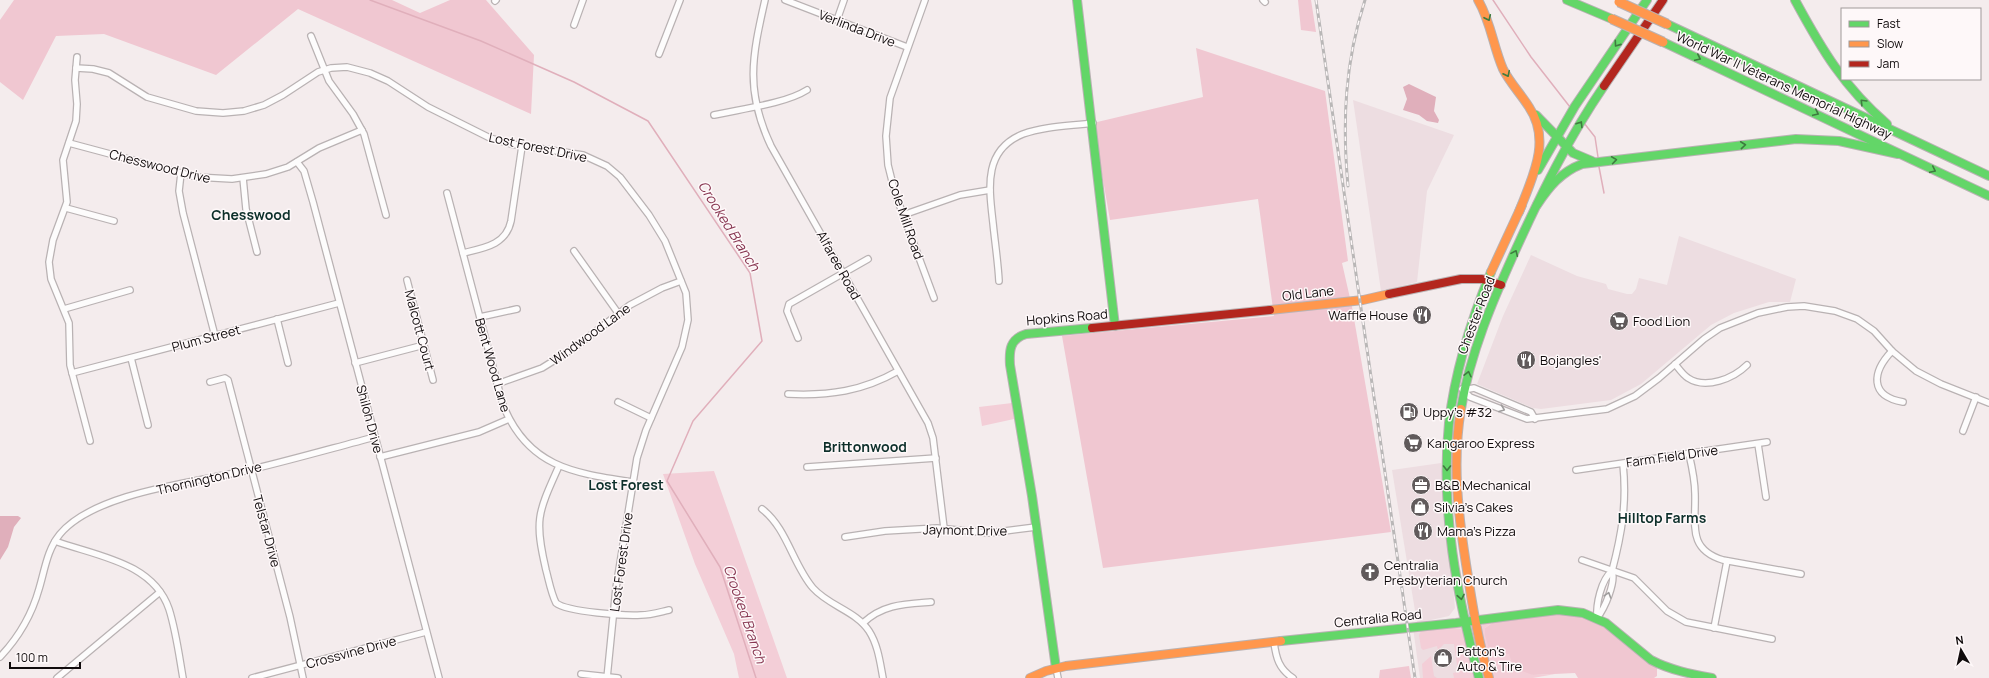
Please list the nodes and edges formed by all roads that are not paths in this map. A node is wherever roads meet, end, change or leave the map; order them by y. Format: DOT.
graph roads {
  1 [pos="583,0"];
  2 [pos="680,0"];
  3 [pos="765,0"];
  4 [pos="785,0"];
  5 [pos="844,0"];
  6 [pos="925,0"];
  7 [pos="1077,0"];
  8 [pos="1478,0"];
  9 [pos="1567,0"];
  10 [pos="1647,0"];
  11 [pos="1663,0"];
  12 [pos="1795,0"];
  13 [pos="1617,1"];
  14 [pos="837,20"];
  15 [pos="574,25"];
  16 [pos="311,36"];
  17 [pos="907,47"];
  18 [pos="659,54"];
  19 [pos="78,57"];
  20 [pos="76,68"];
  21 [pos="324,70"];
  22 [pos="1841,79"];
  23 [pos="1842,80"];
  24 [pos="807,90"];
  25 [pos="756,106"];
  26 [pos="1531,110"];
  27 [pos="714,115"];
  28 [pos="1093,123"];
  29 [pos="362,130"];
  30 [pos="1904,135"];
  31 [pos="1556,137"];
  32 [pos="68,142"];
  33 [pos="522,146"];
  34 [pos="1566,147"];
  35 [pos="1898,154"];
  36 [pos="297,162"];
  37 [pos="1598,162"];
  38 [pos="181,173"];
  39 [pos="1989,176"];
  40 [pos="242,178"];
  41 [pos="990,190"];
  42 [pos="447,192"];
  43 [pos="1989,196"];
  44 [pos="1537,205"];
  45 [pos="66,208"];
  46 [pos="1519,212"];
  47 [pos="386,215"];
  48 [pos="903,215"];
  49 [pos="114,220"];
  50 [pos="574,251"];
  51 [pos="257,252"];
  52 [pos="463,253"];
  53 [pos="868,259"];
  54 [pos="844,273"];
  55 [pos="407,280"];
  56 [pos="681,281"];
  57 [pos="999,281"];
  58 [pos="1488,281"];
  59 [pos="1501,285"];
  60 [pos="130,290"];
  61 [pos="934,298"];
  62 [pos="339,303"];
  63 [pos="64,308"];
  64 [pos="517,309"];
  65 [pos="618,313"];
  66 [pos="480,317"];
  67 [pos="277,319"];
  68 [pos="1115,326"];
  69 [pos="215,336"];
  70 [pos="798,338"];
  71 [pos="424,344"];
  72 [pos="1892,351"];
  73 [pos="130,358"];
  74 [pos="355,362"];
  75 [pos="288,363"];
  76 [pos="1675,364"];
  77 [pos="1747,365"];
  78 [pos="898,371"];
  79 [pos="72,373"];
  80 [pos="433,380"];
  81 [pos="210,382"];
  82 [pos="497,384"];
  83 [pos="1455,387"];
  84 [pos="1464,390"];
  85 [pos="788,394"];
  86 [pos="1976,397"];
  87 [pos="618,402"];
  88 [pos="1903,402"];
  89 [pos="1989,402"];
  90 [pos="651,418"];
  91 [pos="509,419"];
  92 [pos="1536,419"];
  93 [pos="148,425"];
  94 [pos="1963,431"];
  95 [pos="375,437"];
  96 [pos="90,441"];
  97 [pos="1767,442"];
  98 [pos="1758,444"];
  99 [pos="1689,454"];
  100 [pos="380,457"];
  101 [pos="936,458"];
  102 [pos="1623,464"];
  103 [pos="560,466"];
  104 [pos="808,467"];
  105 [pos="250,470"];
  106 [pos="1576,470"];
  107 [pos="633,482"];
  108 [pos="1766,497"];
  109 [pos="762,509"];
  110 [pos="1036,527"];
  111 [pos="944,528"];
  112 [pos="845,537"];
  113 [pos="55,541"];
  114 [pos="1582,560"];
  115 [pos="1727,561"];
  116 [pos="1612,571"];
  117 [pos="1801,574"];
  118 [pos="160,592"];
  119 [pos="931,602"];
  120 [pos="669,610"];
  121 [pos="614,614"];
  122 [pos="1597,618"];
  123 [pos="1470,621"];
  124 [pos="863,623"];
  125 [pos="1714,628"];
  126 [pos="426,632"];
  127 [pos="1772,639"];
  128 [pos="1274,642"];
  129 [pos="0,657"];
  130 [pos="301,665"];
  131 [pos="1056,668"];
  132 [pos="581,674"];
  133 [pos="607,677"];
  134 [pos="57,678"];
  135 [pos="183,678"];
  136 [pos="252,678"];
  137 [pos="303,678"];
  138 [pos="439,678"];
  139 [pos="618,678"];
  140 [pos="883,678"];
  141 [pos="1030,678"];
  142 [pos="1058,678"];
  143 [pos="1293,678"];
  144 [pos="1480,678"];
  145 [pos="1489,678"];
  146 [pos="1712,678"];
  1 -- 15 [label="street"];
  2 -- 18 [label="street"];
  3 -- 25 [label="street, Alfaree Road"];
  4 -- 14 [label="street, Verlinda Drive"];
  5 -- 14 [label="street"];
  6 -- 17 [label="street, Cole Mill Road"];
  7 -- 28 [label="main road, Hopkins Road"];
  8 -- 26 [label="main road, one-way"];
  9 -- 35 [label="main road, World War II Veterans Memorial Highway, one-way, bridge"];
  10 -- 31 [label="main road, Chester Road, one-way"];
  34 -- 11 [label="main road, Chester Road, one-way"];
  22 -- 12 [label="main road, one-way"];
  13 -- 30 [label="main road, World War II Veterans Memorial Highway, bridge"];
  14 -- 17 [label="street, Verlinda Drive"];
  16 -- 21 [label="street"];
  17 -- 48 [label="street, Cole Mill Road"];
  19 -- 20 [label="street"];
  20 -- 21 [label="street, Lost Forest Drive"];
  20 -- 32 [label="street"];
  21 -- 29 [label="street"];
  21 -- 33 [label="street, Lost Forest Drive"];
  30 -- 23 [label="main road, one-way"];
  24 -- 25 [label="street"];
  25 -- 27 [label="street"];
  25 -- 54 [label="street, Alfaree Road"];
  26 -- 31 [label="main road"];
  26 -- 46 [label="main road"];
  28 -- 41 [label="street"];
  28 -- 68 [label="main road, Hopkins Road"];
  29 -- 36 [label="street, Chesswood Drive"];
  29 -- 47 [label="street"];
  30 -- 39 [label="main road, World War II Veterans Memorial Highway"];
  31 -- 34 [label="main road"];
  31 -- 46 [label="main road, Chester Road"];
  32 -- 38 [label="street, Chesswood Drive"];
  32 -- 45 [label="street"];
  33 -- 52 [label="street"];
  33 -- 56 [label="street, Lost Forest Drive"];
  34 -- 37 [label="main road"];
  34 -- 44 [label="main road, Chester Road"];
  37 -- 35 [label="main road, one-way"];
  35 -- 43 [label="main road, World War II Veterans Memorial Highway, one-way"];
  36 -- 40 [label="street, Chesswood Drive"];
  36 -- 62 [label="street, Shiloh Drive"];
  37 -- 44 [label="main road"];
  38 -- 40 [label="street, Chesswood Drive"];
  38 -- 69 [label="street"];
  40 -- 51 [label="street"];
  41 -- 48 [label="street"];
  41 -- 57 [label="street"];
  42 -- 52 [label="street, Bent Wood Lane"];
  59 -- 44 [label="main road, Chester Road, one-way"];
  45 -- 49 [label="street"];
  45 -- 63 [label="street"];
  46 -- 58 [label="main road, Chester Road"];
  48 -- 61 [label="street, Cole Mill Road"];
  50 -- 65 [label="street"];
  52 -- 66 [label="street, Bent Wood Lane"];
  53 -- 54 [label="street"];
  54 -- 70 [label="street"];
  54 -- 78 [label="street, Alfaree Road"];
  55 -- 71 [label="street, Malcott Court"];
  56 -- 65 [label="street, Windwood Lane"];
  56 -- 90 [label="street, Lost Forest Drive"];
  58 -- 59 [label="main road, Old Lane"];
  58 -- 68 [label="main road, Old Lane"];
  58 -- 83 [label="main road, Chester Road"];
  84 -- 59 [label="main road, Chester Road, one-way"];
  60 -- 63 [label="street"];
  62 -- 67 [label="street, Plum Street"];
  62 -- 74 [label="street, Shiloh Drive"];
  63 -- 79 [label="street"];
  64 -- 66 [label="street"];
  65 -- 82 [label="street, Windwood Lane"];
  66 -- 82 [label="street, Bent Wood Lane"];
  67 -- 69 [label="street, Plum Street"];
  67 -- 75 [label="street"];
  68 -- 110 [label="main road, Hopkins Road"];
  69 -- 73 [label="street, Plum Street"];
  71 -- 74 [label="street"];
  71 -- 80 [label="street, Malcott Court"];
  72 -- 76 [label="street"];
  72 -- 86 [label="street"];
  72 -- 88 [label="street"];
  73 -- 79 [label="street, Plum Street"];
  73 -- 93 [label="street"];
  74 -- 95 [label="street, Shiloh Drive"];
  76 -- 77 [label="street"];
  76 -- 92 [label="street"];
  78 -- 85 [label="street"];
  78 -- 101 [label="street, Alfaree Road"];
  79 -- 96 [label="street"];
  81 -- 105 [label="street, Telstar Drive"];
  82 -- 91 [label="street, Bent Wood Lane"];
  83 -- 84 [label="street"];
  83 -- 123 [label="main road, Chester Road, one-way"];
  84 -- 92 [label="street, one-way"];
  84 -- 92 [label="street"];
  84 -- 123 [label="main road, Chester Road"];
  86 -- 89 [label="street"];
  86 -- 94 [label="street"];
  87 -- 90 [label="street"];
  90 -- 107 [label="street, Lost Forest Drive"];
  91 -- 100 [label="street"];
  91 -- 103 [label="street, Bent Wood Lane"];
  95 -- 100 [label="street, Shiloh Drive"];
  95 -- 105 [label="street, Thornington Drive"];
  97 -- 98 [label="street, Farm Field Drive"];
  98 -- 99 [label="street, Farm Field Drive"];
  98 -- 108 [label="street"];
  99 -- 102 [label="street, Farm Field Drive"];
  99 -- 115 [label="street"];
  100 -- 126 [label="street, Shiloh Drive"];
  101 -- 104 [label="street"];
  101 -- 111 [label="street, Alfaree Road"];
  102 -- 106 [label="street, Farm Field Drive"];
  102 -- 116 [label="street"];
  103 -- 107 [label="street, Bent Wood Lane"];
  103 -- 121 [label="street"];
  105 -- 113 [label="street, Thornington Drive"];
  105 -- 130 [label="street, Telstar Drive"];
  107 -- 121 [label="street, Lost Forest Drive"];
  109 -- 124 [label="street"];
  110 -- 111 [label="street, Jaymont Drive"];
  110 -- 131 [label="main road, Hopkins Road"];
  111 -- 112 [label="street, Jaymont Drive"];
  113 -- 118 [label="street"];
  113 -- 129 [label="street, Thornington Drive"];
  114 -- 116 [label="street"];
  115 -- 117 [label="street"];
  115 -- 125 [label="street"];
  116 -- 122 [label="street"];
  116 -- 125 [label="street"];
  118 -- 134 [label="street"];
  118 -- 135 [label="street"];
  119 -- 124 [label="street"];
  120 -- 121 [label="street"];
  121 -- 133 [label="street, Lost Forest Drive"];
  122 -- 123 [label="main road, Centralia Road"];
  122 -- 146 [label="main road, Centralia Road"];
  123 -- 128 [label="main road, Centralia Road"];
  123 -- 144 [label="main road, Chester Road"];
  123 -- 145 [label="main road, Chester Road"];
  124 -- 140 [label="street"];
  125 -- 127 [label="street"];
  126 -- 130 [label="street, Crossvine Drive"];
  126 -- 138 [label="street, Shiloh Drive"];
  128 -- 131 [label="main road, Centralia Road"];
  128 -- 143 [label="street"];
  130 -- 136 [label="street, Crossvine Drive"];
  130 -- 137 [label="street, Telstar Drive"];
  131 -- 141 [label="main road, Centralia Road"];
  131 -- 142 [label="street, Hopkins Road"];
  132 -- 133 [label="street"];
  133 -- 139 [label="street"];
}
